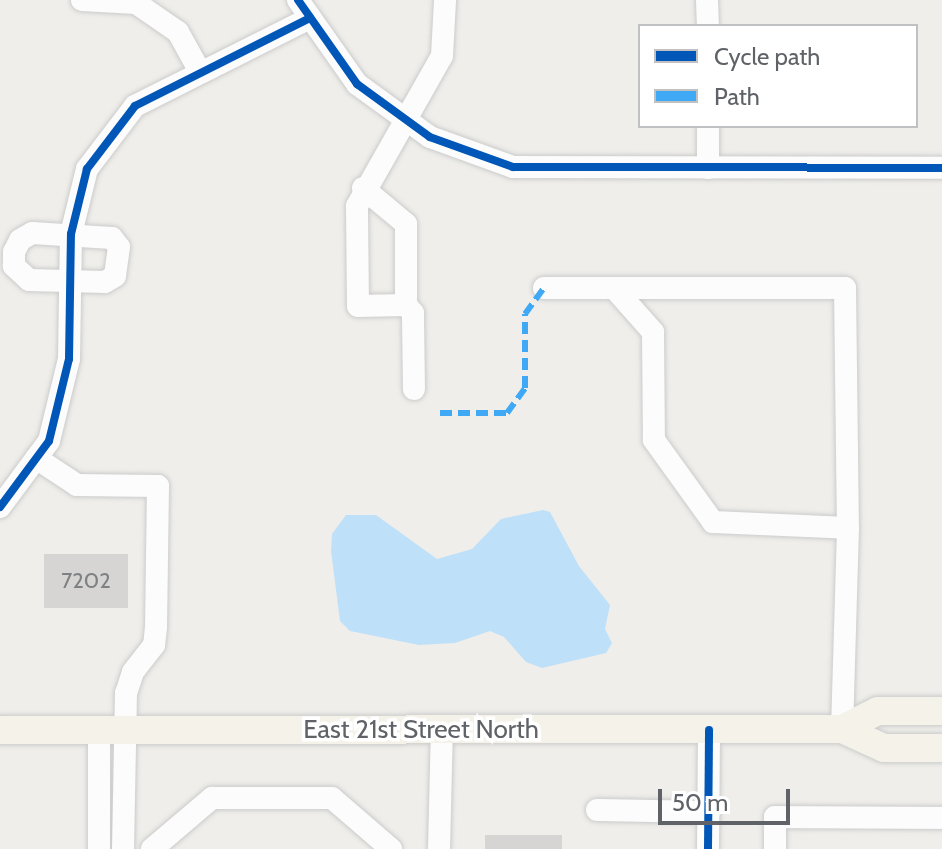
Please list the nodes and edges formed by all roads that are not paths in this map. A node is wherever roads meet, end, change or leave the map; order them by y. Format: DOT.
graph roads {
  1 [pos="82,0"];
  2 [pos="445,0"];
  3 [pos="707,0"];
  4 [pos="304,9"];
  5 [pos="708,24"];
  6 [pos="199,70"];
  7 [pos="408,121"];
  8 [pos="708,128"];
  9 [pos="708,168"];
  10 [pos="942,168"];
  11 [pos="363,188"];
  12 [pos="71,234"];
  13 [pos="71,280"];
  14 [pos="544,288"];
  15 [pos="614,288"];
  16 [pos="406,305"];
  17 [pos="414,389"];
  18 [pos="36,458"];
  19 [pos="0,507"];
  20 [pos="848,528"];
  21 [pos="942,711"];
  22 [pos="842,729"];
  23 [pos="0,730"];
  24 [pos="111,730"];
  25 [pos="442,730"];
  26 [pos="709,730"];
  27 [pos="942,748"];
  28 [pos="597,810"];
  29 [pos="709,812"];
  30 [pos="942,818"];
  31 [pos="99,849"];
  32 [pos="123,849"];
  33 [pos="152,849"];
  34 [pos="391,849"];
  35 [pos="439,849"];
  36 [pos="708,849"];
  37 [pos="775,849"];
  1 -- 6 [label="street"];
  2 -- 7 [label="street"];
  3 -- 5 [label="street"];
  4 -- 6 [label="street"];
  4 -- 7 [label="street"];
  6 -- 12 [label="street"];
  7 -- 9 [label="street"];
  7 -- 11 [label="street"];
  8 -- 9 [label="street"];
  9 -- 10 [label="street"];
  11 -- 16 [label="street"];
  11 -- 16 [label="street"];
  12 -- 13 [label="street"];
  12 -- 13 [label="street"];
  12 -- 13 [label="street"];
  13 -- 18 [label="street"];
  14 -- 15 [label="street"];
  15 -- 20 [label="street"];
  15 -- 20 [label="street"];
  16 -- 17 [label="street"];
  18 -- 19 [label="street"];
  18 -- 24 [label="street"];
  20 -- 22 [label="street"];
  21 -- 22 [label="main road, East 21st Street North"];
  22 -- 26 [label="main road, East 21st Street North"];
  22 -- 27 [label="main road, East 21st Street North"];
  23 -- 24 [label="main road, East 21st Street North"];
  24 -- 25 [label="main road, East 21st Street North"];
  24 -- 31 [label="street"];
  24 -- 32 [label="street"];
  25 -- 26 [label="main road, East 21st Street North"];
  25 -- 35 [label="street"];
  26 -- 29 [label="street"];
  28 -- 29 [label="street"];
  29 -- 36 [label="street"];
  30 -- 37 [label="street"];
  33 -- 34 [label="street"];
}
